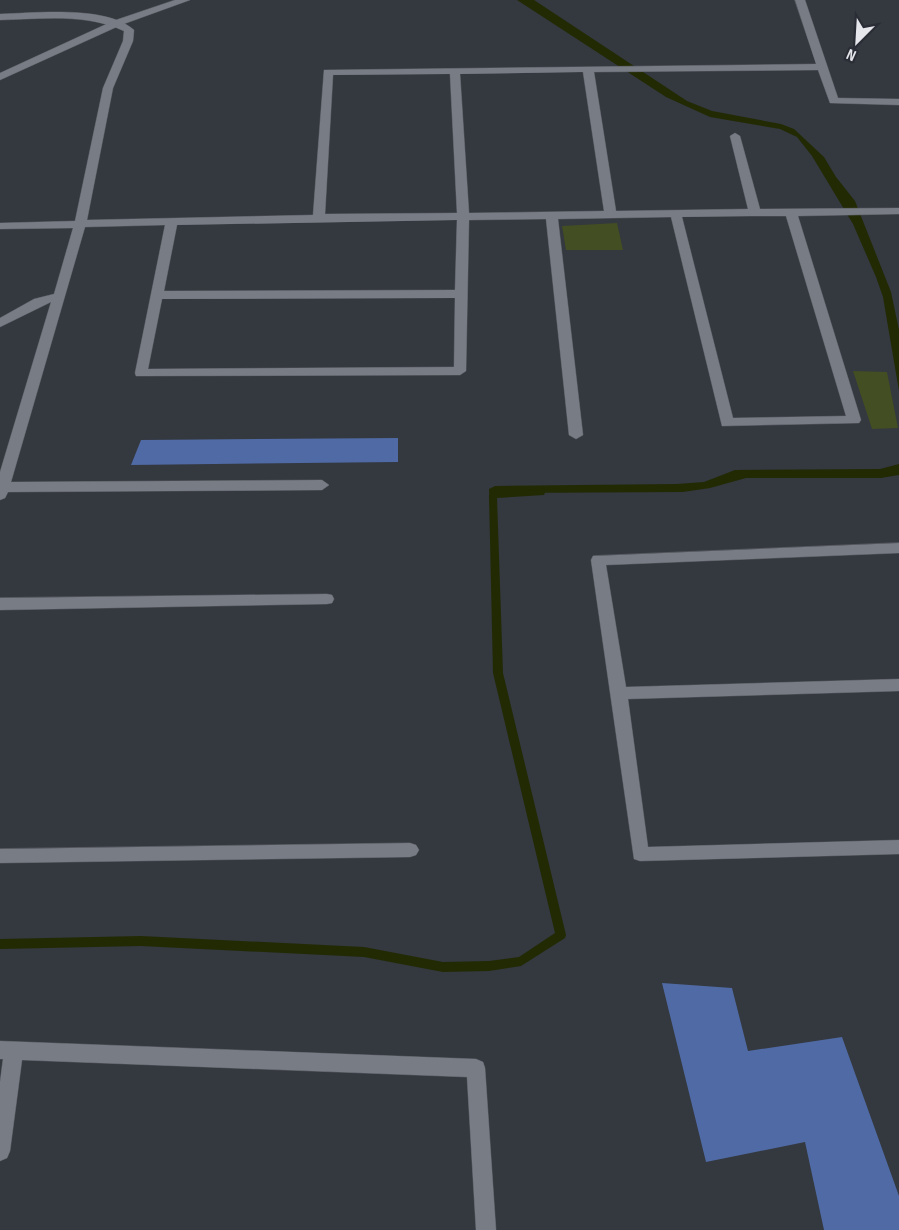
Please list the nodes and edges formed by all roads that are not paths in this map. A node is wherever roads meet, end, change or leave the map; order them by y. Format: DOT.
graph roads {
  1 [pos="185,0"];
  2 [pos="800,0"];
  3 [pos="0,17"];
  4 [pos="117,22"];
  5 [pos="822,67"];
  6 [pos="588,69"];
  7 [pos="455,70"];
  8 [pos="0,77"];
  9 [pos="899,102"];
  10 [pos="735,136"];
  11 [pos="899,211"];
  12 [pos="791,213"];
  13 [pos="755,214"];
  14 [pos="676,215"];
  15 [pos="611,216"];
  16 [pos="463,217"];
  17 [pos="552,217"];
  18 [pos="319,218"];
  19 [pos="172,222"];
  20 [pos="80,225"];
  21 [pos="0,226"];
  22 [pos="156,294"];
  23 [pos="462,294"];
  24 [pos="59,296"];
  25 [pos="0,323"];
  26 [pos="576,435"];
  27 [pos="322,485"];
  28 [pos="1,491"];
  29 [pos="899,548"];
  30 [pos="327,599"];
  31 [pos="0,604"];
  32 [pos="899,685"];
  33 [pos="619,693"];
  34 [pos="899,847"];
  35 [pos="410,850"];
  36 [pos="0,856"];
  37 [pos="7,1050"];
  38 [pos="0,1151"];
  39 [pos="486,1230"];
  1 -- 4 [label="street"];
  2 -- 5 [label="street"];
  3 -- 4 [label="street"];
  4 -- 8 [label="street"];
  4 -- 20 [label="street"];
  5 -- 6 [label="street"];
  5 -- 9 [label="street"];
  6 -- 7 [label="street"];
  6 -- 15 [label="street"];
  7 -- 16 [label="street"];
  7 -- 18 [label="street"];
  10 -- 13 [label="street"];
  11 -- 12 [label="street"];
  12 -- 13 [label="street"];
  12 -- 14 [label="street"];
  13 -- 14 [label="street"];
  14 -- 15 [label="street"];
  15 -- 17 [label="street"];
  16 -- 17 [label="street"];
  16 -- 18 [label="street"];
  16 -- 23 [label="street"];
  17 -- 26 [label="street"];
  18 -- 19 [label="street"];
  19 -- 20 [label="street"];
  19 -- 22 [label="street"];
  20 -- 21 [label="street"];
  20 -- 24 [label="street"];
  22 -- 23 [label="street"];
  22 -- 23 [label="street"];
  24 -- 25 [label="street"];
  24 -- 28 [label="street"];
  27 -- 28 [label="street"];
  29 -- 33 [label="street"];
  30 -- 31 [label="street"];
  32 -- 33 [label="street"];
  33 -- 34 [label="street"];
  35 -- 36 [label="street"];
  37 -- 38 [label="street"];
  37 -- 39 [label="street"];
}
